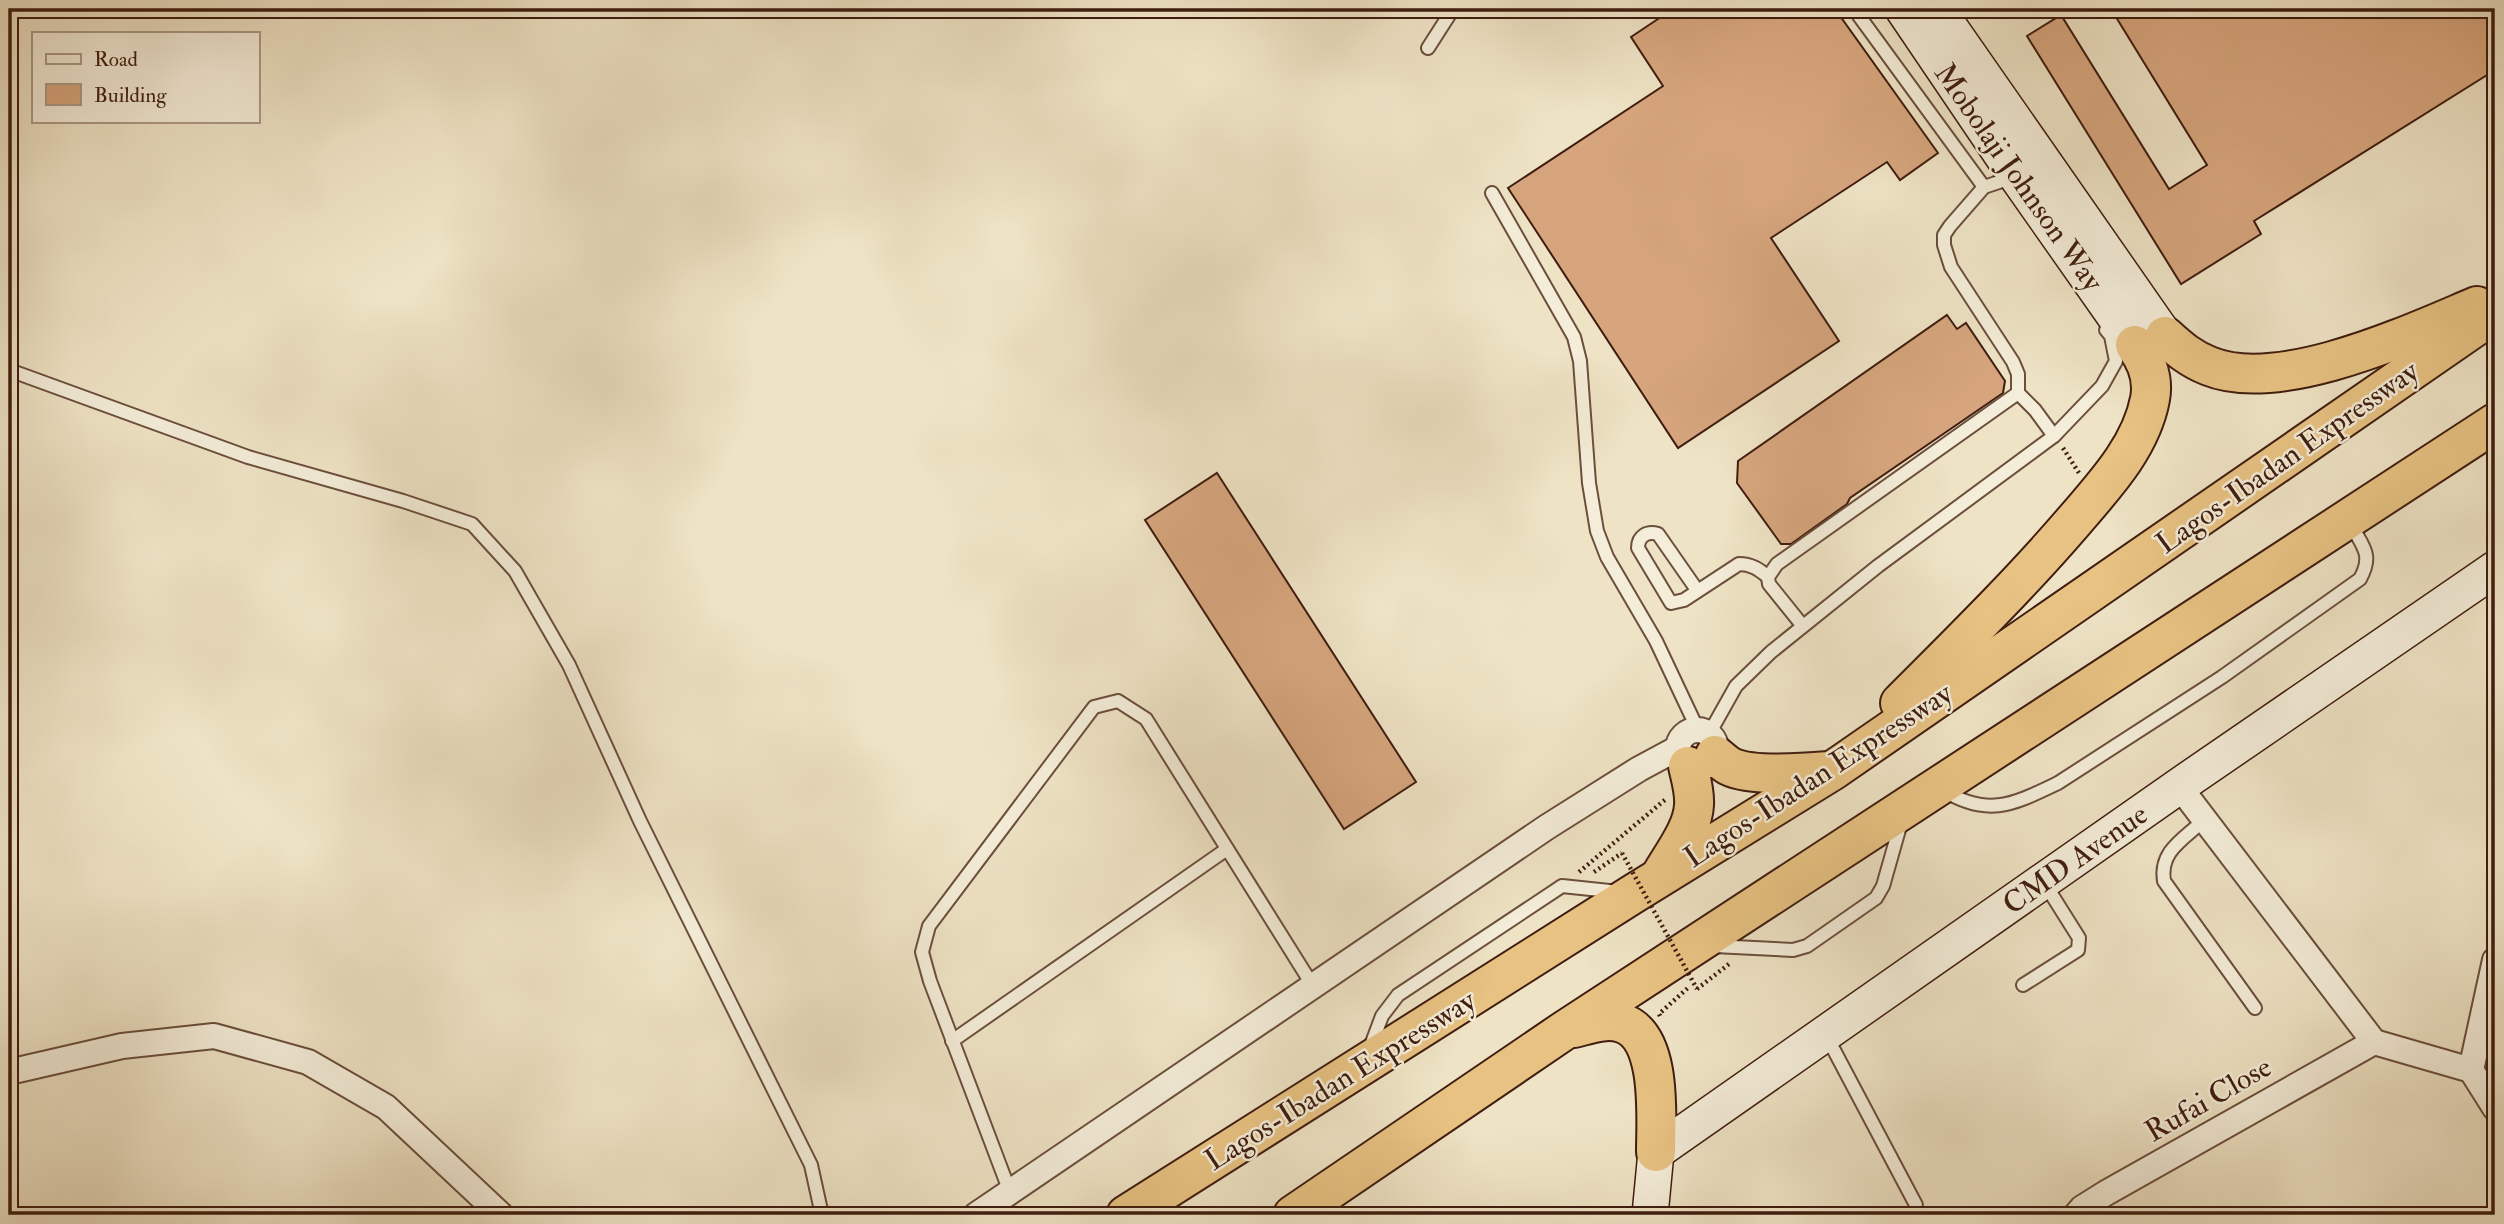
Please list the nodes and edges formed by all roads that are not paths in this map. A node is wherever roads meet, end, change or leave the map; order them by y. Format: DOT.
graph roads {
  1 [pos="1453,9"];
  2 [pos="1854,9"];
  3 [pos="1903,9"];
  4 [pos="1937,9"];
  5 [pos="1428,48"];
  6 [pos="1998,179"];
  7 [pos="1492,193"];
  8 [pos="2495,298"];
  9 [pos="2495,313"];
  10 [pos="2097,318"];
  11 [pos="2150,340"];
  12 [pos="9,370"];
  13 [pos="2018,393"];
  14 [pos="2490,429"];
  15 [pos="2054,436"];
  16 [pos="2348,520"];
  17 [pos="2495,569"];
  18 [pos="1768,577"];
  19 [pos="1697,590"];
  20 [pos="1802,625"];
  21 [pos="1690,749"];
  22 [pos="1832,771"];
  23 [pos="2179,786"];
  24 [pos="1938,787"];
  25 [pos="1905,808"];
  26 [pos="2204,820"];
  27 [pos="1227,849"];
  28 [pos="2043,881"];
  29 [pos="1646,886"];
  30 [pos="1696,945"];
  31 [pos="2495,960"];
  32 [pos="2023,985"];
  33 [pos="1313,986"];
  34 [pos="2255,1008"];
  35 [pos="1565,1030"];
  36 [pos="1825,1034"];
  37 [pos="952,1041"];
  38 [pos="2374,1042"];
  39 [pos="1363,1065"];
  40 [pos="2471,1070"];
  41 [pos="9,1072"];
  42 [pos="2495,1108"];
  43 [pos="1656,1152"];
  44 [pos="1010,1192"];
  45 [pos="1916,1205"];
  46 [pos="500,1215"];
  47 [pos="822,1215"];
  48 [pos="976,1215"];
  49 [pos="1126,1215"];
  50 [pos="1293,1215"];
  51 [pos="1650,1215"];
  52 [pos="2076,1215"];
  1 -- 5 [label="lane"];
  2 -- 6 [label="lane"];
  3 -- 6 [label="street, Mobolaji Johnson Way"];
  4 -- 11 [label="street, Mobolaji Johnson Way"];
  6 -- 11 [label="street, Mobolaji Johnson Way"];
  6 -- 13 [label="lane"];
  7 -- 21 [label="lane"];
  8 -- 11 [label="highway"];
  9 -- 22 [label="highway, Lagos-Ibadan Expressway"];
  10 -- 15 [label="lane"];
  11 -- 22 [label="highway"];
  12 -- 47 [label="lane"];
  13 -- 15 [label="lane"];
  13 -- 18 [label="lane"];
  14 -- 16 [label="highway"];
  15 -- 20 [label="lane"];
  16 -- 24 [label="highway"];
  16 -- 24 [label="lane"];
  17 -- 23 [label="street, CMD Avenue"];
  18 -- 19 [label="lane"];
  18 -- 20 [label="lane"];
  19 -- 19 [label="lane"];
  20 -- 21 [label="lane"];
  21 -- 22 [label="highway"];
  21 -- 29 [label="highway"];
  21 -- 33 [label="street"];
  22 -- 29 [label="highway, Lagos-Ibadan Expressway"];
  23 -- 26 [label="street"];
  23 -- 28 [label="street, CMD Avenue"];
  24 -- 25 [label="highway"];
  25 -- 30 [label="highway"];
  25 -- 30 [label="lane"];
  26 -- 34 [label="lane"];
  26 -- 38 [label="street"];
  27 -- 33 [label="lane"];
  27 -- 37 [label="lane"];
  27 -- 37 [label="lane"];
  28 -- 32 [label="lane"];
  28 -- 36 [label="street, CMD Avenue"];
  29 -- 39 [label="highway, Lagos-Ibadan Expressway"];
  29 -- 39 [label="lane"];
  30 -- 35 [label="highway"];
  31 -- 40 [label="street"];
  33 -- 44 [label="street"];
  35 -- 43 [label="highway"];
  35 -- 50 [label="highway"];
  36 -- 43 [label="street, CMD Avenue"];
  36 -- 45 [label="lane"];
  37 -- 44 [label="lane"];
  38 -- 40 [label="street"];
  38 -- 52 [label="street, Rufai Close"];
  39 -- 49 [label="highway, Lagos-Ibadan Expressway"];
  40 -- 42 [label="street"];
  41 -- 46 [label="street"];
  43 -- 51 [label="street"];
  44 -- 48 [label="street"];
}
